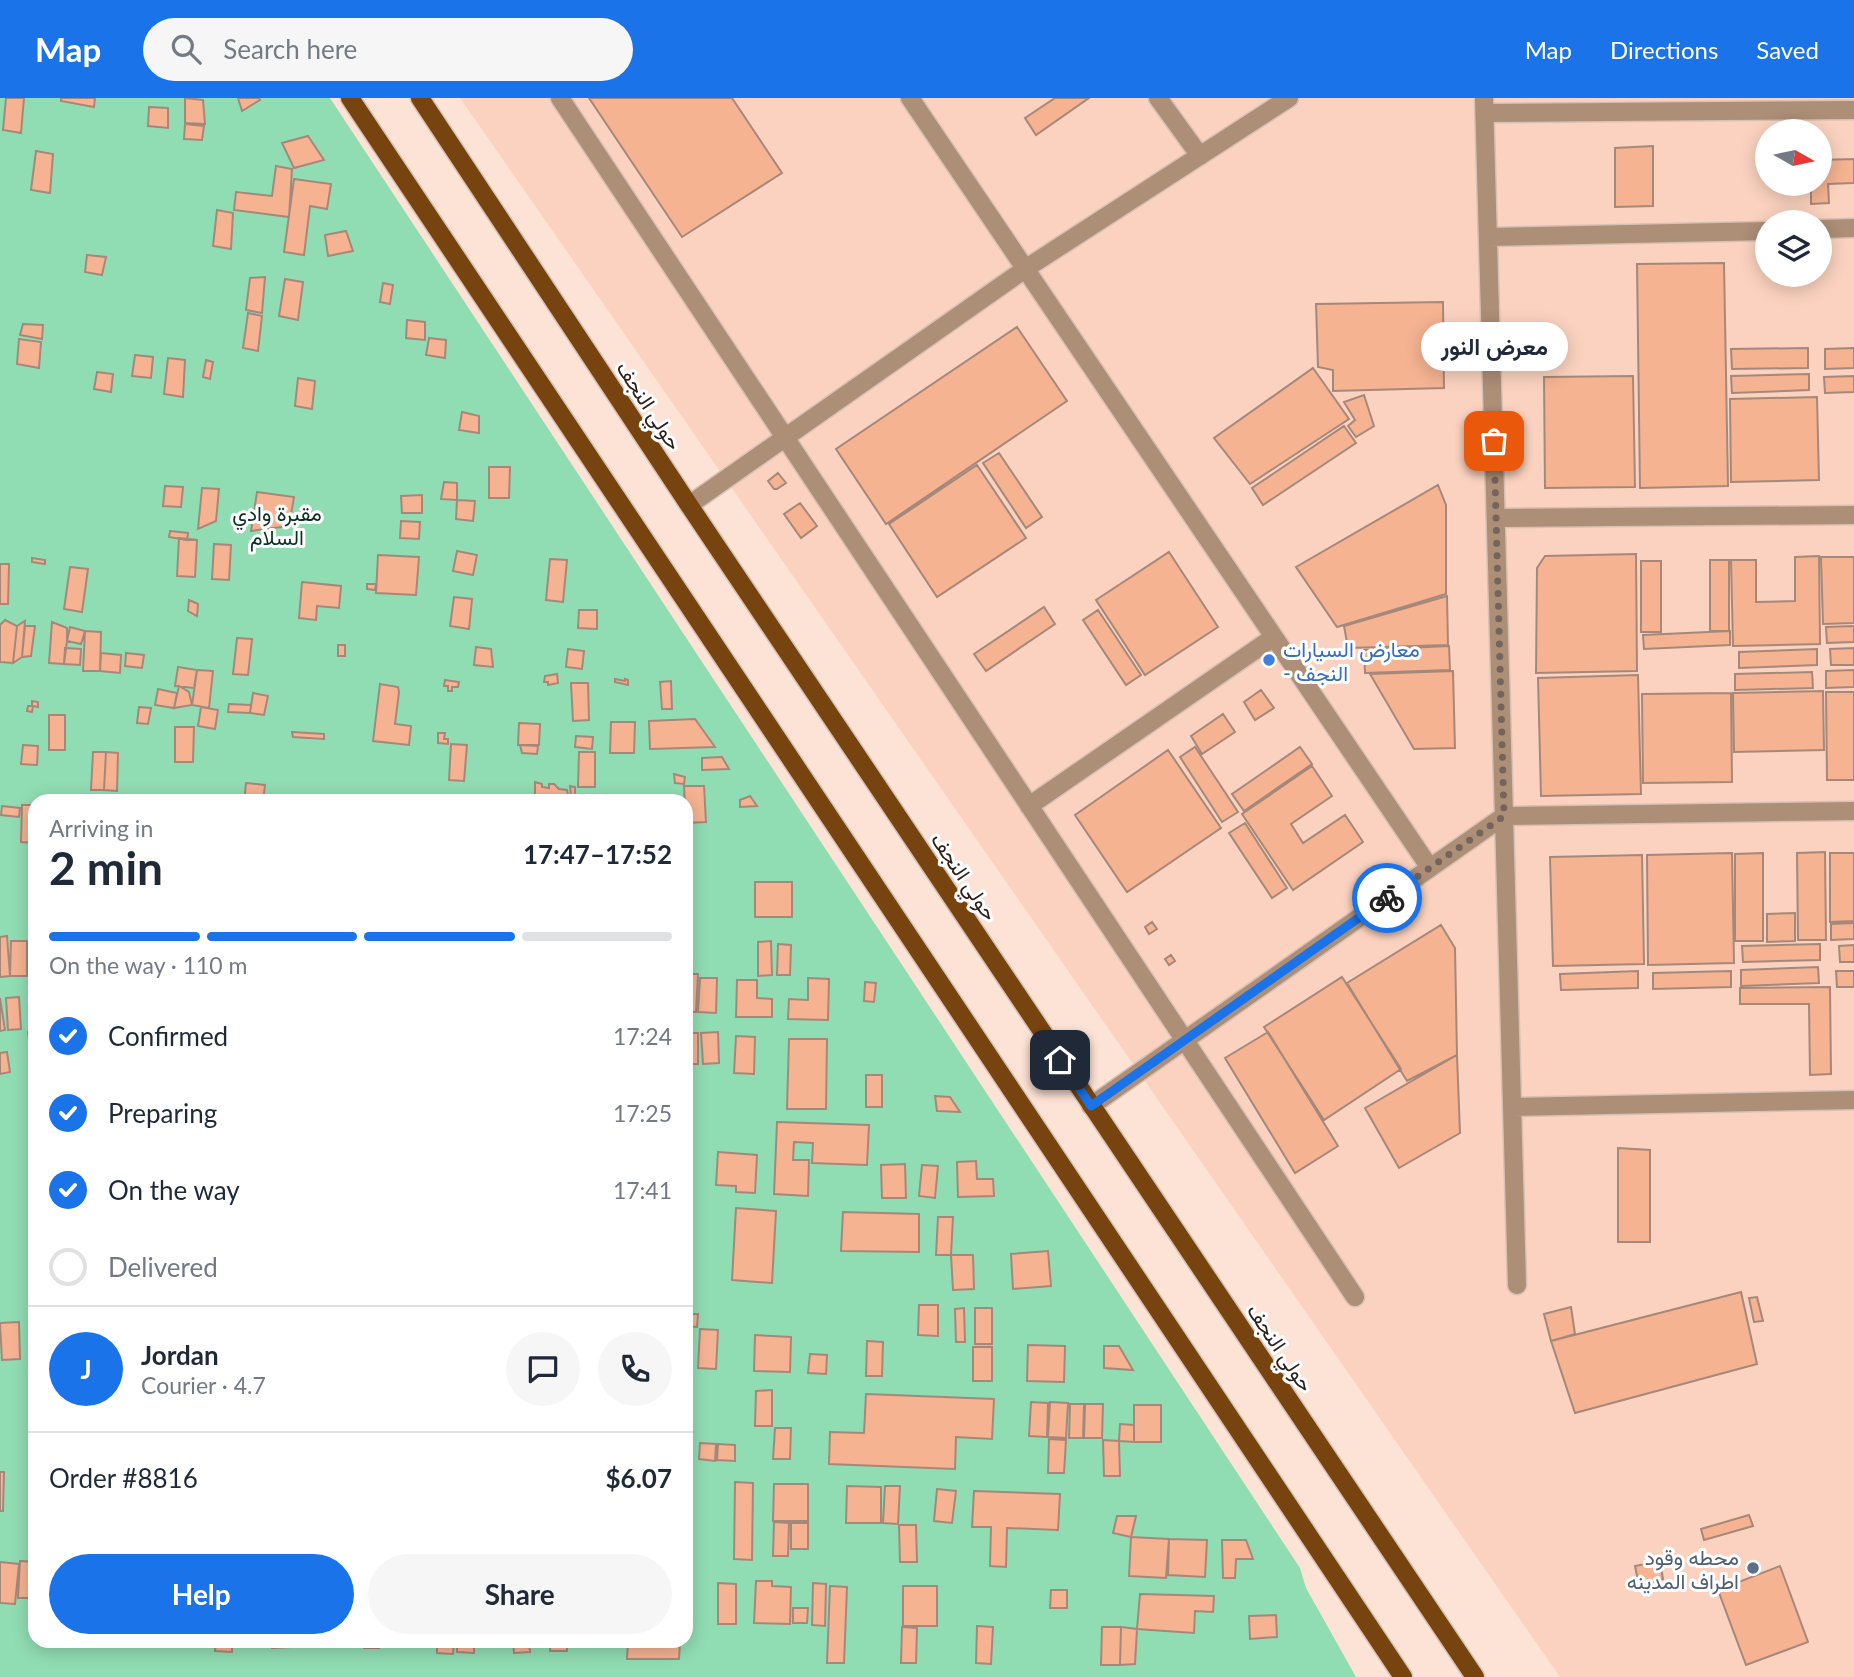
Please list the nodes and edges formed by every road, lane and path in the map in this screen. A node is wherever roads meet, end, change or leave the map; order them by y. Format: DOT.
graph roads {
  1 [pos="350,98"];
  2 [pos="420,98"];
  3 [pos="560,98"];
  4 [pos="910,98"];
  5 [pos="1158,98"];
  6 [pos="1289,98"];
  7 [pos="1485,106"];
  8 [pos="1854,110"];
  9 [pos="1200,156"];
  10 [pos="1854,228"];
  11 [pos="1832,229"];
  12 [pos="1755,230"];
  13 [pos="1488,237"];
  14 [pos="1026,269"];
  15 [pos="785,437"];
  16 [pos="688,505"];
  17 [pos="1854,515"];
  18 [pos="1496,518"];
  19 [pos="1273,637"];
  20 [pos="1029,806"];
  21 [pos="1854,811"];
  22 [pos="1504,816"];
  23 [pos="1430,868"];
  24 [pos="1184,1040"];
  25 [pos="1854,1100"];
  26 [pos="1091,1106"];
  27 [pos="1512,1107"];
  28 [pos="1517,1285"];
  29 [pos="1355,1297"];
  30 [pos="1402,1677"];
  31 [pos="1475,1677"];
  1 -- 30 [label="main road"];
  2 -- 16 [label="main road, حولي النجف"];
  3 -- 15 [label="street"];
  4 -- 14 [label="street"];
  5 -- 9 [label="street"];
  6 -- 9 [label="street"];
  7 -- 8 [label="street"];
  7 -- 13 [label="street"];
  9 -- 14 [label="street"];
  10 -- 11 [label="street"];
  12 -- 13 [label="street"];
  13 -- 18 [label="street"];
  14 -- 15 [label="street"];
  14 -- 19 [label="street"];
  15 -- 16 [label="street"];
  15 -- 20 [label="street"];
  16 -- 26 [label="main road, حولي النجف"];
  17 -- 18 [label="street"];
  18 -- 22 [label="street"];
  19 -- 20 [label="street"];
  19 -- 23 [label="street"];
  20 -- 24 [label="street"];
  21 -- 22 [label="street"];
  22 -- 23 [label="street"];
  22 -- 27 [label="street"];
  23 -- 24 [label="street"];
  24 -- 26 [label="street"];
  24 -- 29 [label="street"];
  25 -- 27 [label="street"];
  26 -- 31 [label="main road, حولي النجف"];
  27 -- 28 [label="street"];
}
